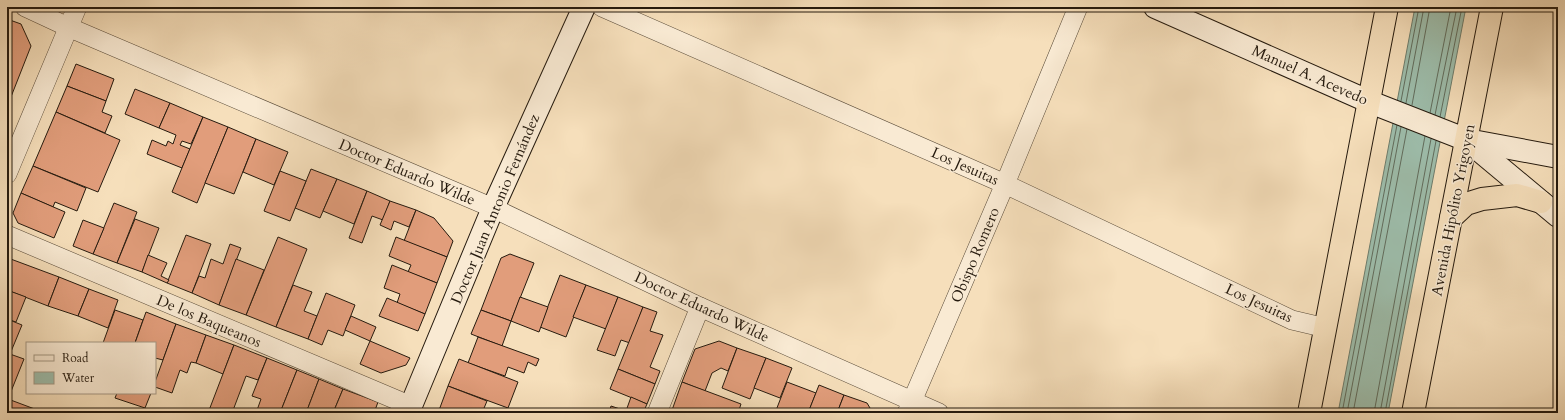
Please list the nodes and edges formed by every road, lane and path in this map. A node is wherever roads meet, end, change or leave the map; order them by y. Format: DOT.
graph roads {
  1 [pos="25,7"];
  2 [pos="76,7"];
  3 [pos="584,7"];
  4 [pos="602,7"];
  5 [pos="1078,7"];
  6 [pos="1154,7"];
  7 [pos="1387,7"];
  8 [pos="1492,7"];
  9 [pos="68,27"];
  10 [pos="1370,102"];
  11 [pos="1467,140"];
  12 [pos="1558,157"];
  13 [pos="7,174"];
  14 [pos="1005,184"];
  15 [pos="1541,202"];
  16 [pos="493,208"];
  17 [pos="1558,216"];
  18 [pos="1452,218"];
  19 [pos="7,235"];
  20 [pos="700,307"];
  21 [pos="1326,328"];
  22 [pos="909,407"];
  23 [pos="410,410"];
  24 [pos="657,413"];
  25 [pos="939,413"];
  26 [pos="1309,413"];
  27 [pos="1413,413"];
  1 -- 9 [label="street, Doctor Eduardo Wilde"];
  2 -- 9 [label="street"];
  3 -- 16 [label="street, Doctor Juan Antonio Fernández"];
  4 -- 14 [label="street, Los Jesuitas"];
  5 -- 14 [label="street, Obispo Romero"];
  6 -- 10 [label="street, Manuel A. Acevedo"];
  7 -- 10 [label="highway"];
  8 -- 11 [label="highway, Avenida Hipólito Yrigoyen"];
  9 -- 13 [label="street"];
  9 -- 16 [label="street, Doctor Eduardo Wilde"];
  10 -- 11 [label="street, Manuel A. Acevedo"];
  10 -- 21 [label="highway"];
  11 -- 12 [label="street"];
  11 -- 15 [label="street"];
  11 -- 18 [label="highway, Avenida Hipólito Yrigoyen"];
  14 -- 21 [label="street, Los Jesuitas"];
  14 -- 22 [label="street, Obispo Romero"];
  15 -- 17 [label="street"];
  15 -- 18 [label="highway"];
  16 -- 20 [label="street, Doctor Eduardo Wilde"];
  16 -- 23 [label="street, Doctor Juan Antonio Fernández"];
  18 -- 27 [label="highway, Avenida Hipólito Yrigoyen"];
  19 -- 23 [label="street, De los Baqueanos"];
  20 -- 22 [label="street, Doctor Eduardo Wilde"];
  20 -- 24 [label="street"];
  21 -- 26 [label="highway"];
  22 -- 25 [label="street, Doctor Eduardo Wilde"];
}
